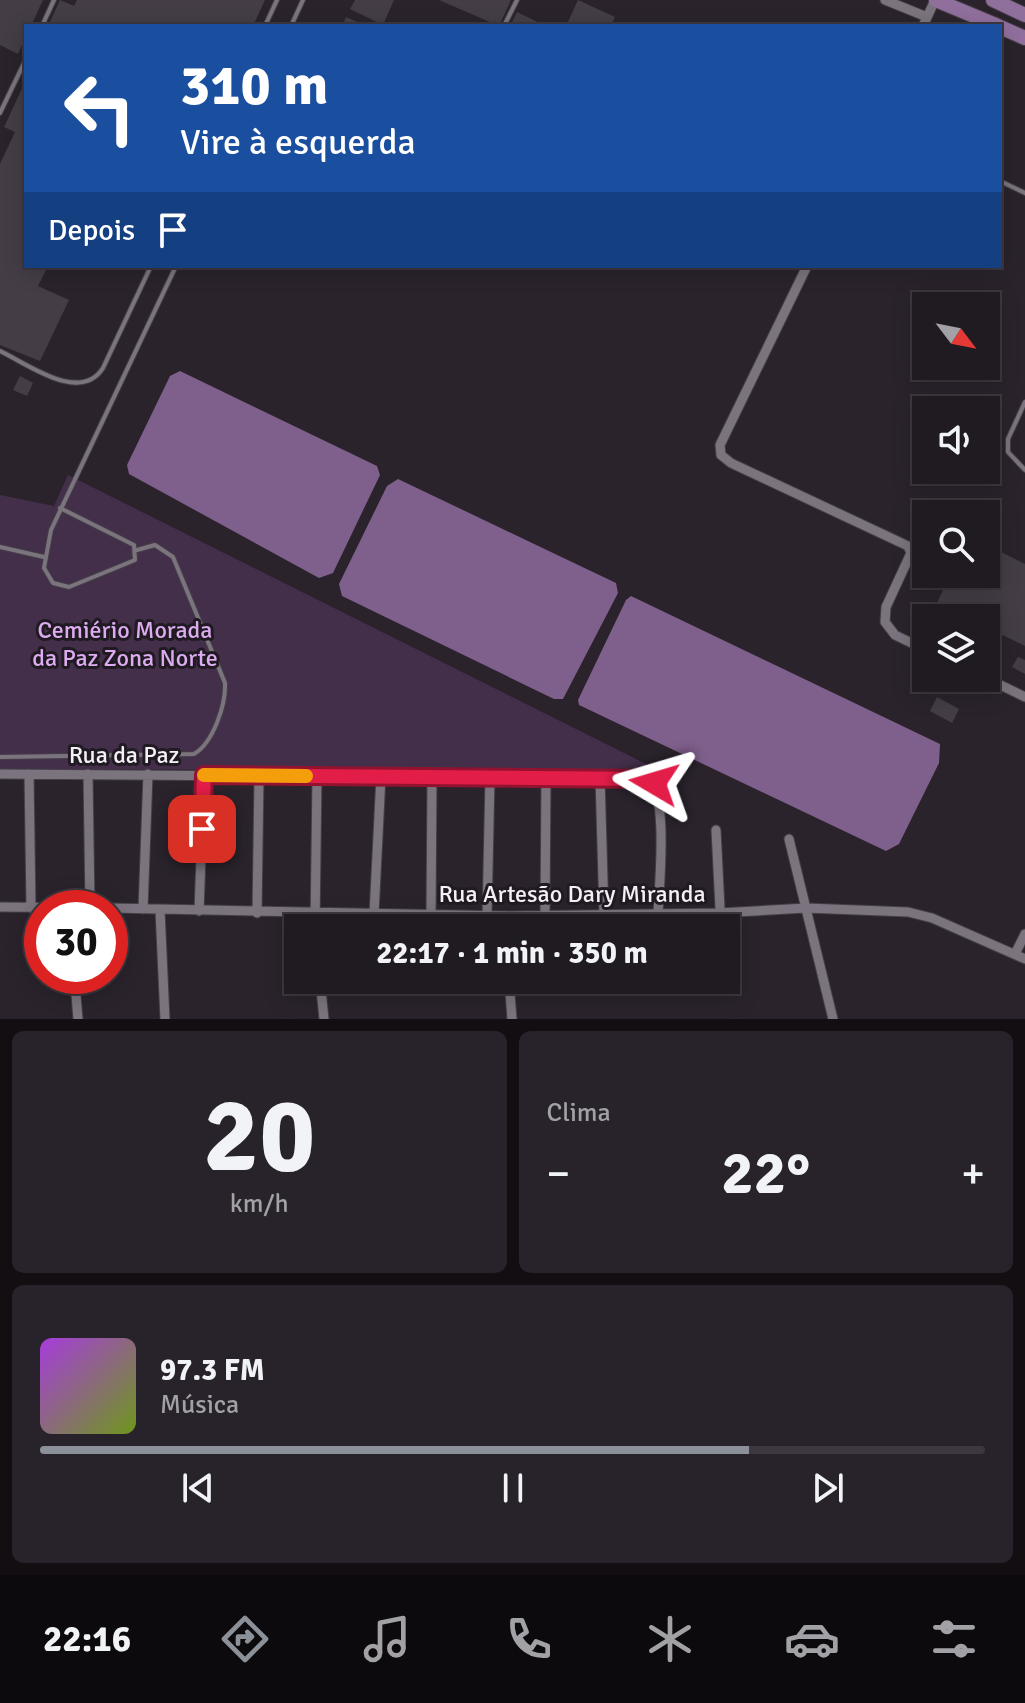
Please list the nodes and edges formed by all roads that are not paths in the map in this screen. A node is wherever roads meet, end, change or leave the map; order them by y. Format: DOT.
graph roads {
  1 [pos="54,0"];
  2 [pos="277,0"];
  3 [pos="303,0"];
  4 [pos="517,0"];
  5 [pos="885,0"];
  6 [pos="935,0"];
  7 [pos="993,0"];
  8 [pos="1025,15"];
  9 [pos="925,22"];
  10 [pos="43,24"];
  11 [pos="266,24"];
  12 [pos="292,24"];
  13 [pos="505,24"];
  14 [pos="994,24"];
  15 [pos="1002,27"];
  16 [pos="1025,38"];
  17 [pos="24,63"];
  18 [pos="0,91"];
  19 [pos="8,95"];
  20 [pos="0,113"];
  21 [pos="1002,182"];
  22 [pos="1025,193"];
  23 [pos="150,268"];
  24 [pos="175,268"];
  25 [pos="806,268"];
  26 [pos="0,351"];
  27 [pos="1025,402"];
  28 [pos="1025,470"];
  29 [pos="60,508"];
  30 [pos="0,547"];
  31 [pos="137,550"];
  32 [pos="44,557"];
  33 [pos="912,643"];
  34 [pos="1000,685"];
  35 [pos="1025,697"];
  36 [pos="0,757"];
  37 [pos="0,774"];
  38 [pos="29,774"];
  39 [pos="88,774"];
  40 [pos="148,774"];
  41 [pos="204,775"];
  42 [pos="317,776"];
  43 [pos="381,776"];
  44 [pos="432,776"];
  45 [pos="259,777"];
  46 [pos="490,777"];
  47 [pos="546,777"];
  48 [pos="600,778"];
  49 [pos="716,830"];
  50 [pos="789,839"];
  51 [pos="31,890"];
  52 [pos="92,890"];
  53 [pos="0,907"];
  54 [pos="24,908"];
  55 [pos="806,908"];
  56 [pos="128,909"];
  57 [pos="143,909"];
  58 [pos="160,910"];
  59 [pos="199,911"];
  60 [pos="257,913"];
  61 [pos="314,913"];
  62 [pos="719,913"];
  63 [pos="374,914"];
  64 [pos="431,914"];
  65 [pos="487,914"];
  66 [pos="545,914"];
  67 [pos="604,914"];
  68 [pos="658,914"];
  69 [pos="1025,934"];
  70 [pos="1020,957"];
  71 [pos="321,994"];
  72 [pos="510,994"];
  73 [pos="76,995"];
  74 [pos="78,1019"];
  75 [pos="165,1019"];
  76 [pos="324,1019"];
  77 [pos="512,1019"];
  78 [pos="833,1019"];
  1 -- 10 [label="lane"];
  2 -- 11 [label="lane"];
  3 -- 12 [label="lane"];
  4 -- 13 [label="lane"];
  5 -- 9 [label="street"];
  6 -- 9 [label="street"];
  6 -- 14 [label="main road"];
  7 -- 8 [label="main road"];
  15 -- 16 [label="main road"];
  17 -- 19 [label="lane"];
  18 -- 19 [label="lane"];
  19 -- 20 [label="lane"];
  21 -- 22 [label="lane"];
  23 -- 26 [label="lane"];
  24 -- 29 [label="lane"];
  25 -- 33 [label="street"];
  27 -- 28 [label="lane"];
  29 -- 31 [label="lane"];
  29 -- 32 [label="lane"];
  30 -- 32 [label="lane"];
  31 -- 32 [label="lane"];
  31 -- 36 [label="lane"];
  34 -- 35 [label="street"];
  37 -- 38 [label="street, Rua da Paz"];
  38 -- 39 [label="street, Rua da Paz"];
  38 -- 51 [label="street"];
  39 -- 40 [label="street, Rua da Paz"];
  39 -- 52 [label="street"];
  40 -- 41 [label="street, Rua da Paz"];
  40 -- 57 [label="street"];
  41 -- 45 [label="street, Rua da Paz"];
  41 -- 59 [label="street"];
  42 -- 43 [label="street, Rua da Paz"];
  42 -- 45 [label="street, Rua da Paz"];
  42 -- 61 [label="street"];
  43 -- 44 [label="street, Rua da Paz"];
  43 -- 63 [label="street"];
  44 -- 46 [label="street, Rua da Paz"];
  44 -- 64 [label="street"];
  45 -- 60 [label="street"];
  46 -- 47 [label="street, Rua da Paz"];
  46 -- 65 [label="street"];
  47 -- 48 [label="street, Rua da Paz"];
  47 -- 66 [label="street"];
  48 -- 67 [label="street"];
  48 -- 68 [label="street, Rua da Paz"];
  49 -- 62 [label="street"];
  50 -- 55 [label="street"];
  53 -- 54 [label="street"];
  55 -- 62 [label="street, Rua Artesão Dary Miranda"];
  55 -- 70 [label="street, Rua Artesão Dary Miranda"];
  55 -- 78 [label="street"];
  56 -- 57 [label="street, Rua Artesão Dary Miranda"];
  57 -- 58 [label="street, Rua Artesão Dary Miranda"];
  58 -- 59 [label="street, Rua Artesão Dary Miranda"];
  58 -- 75 [label="street"];
  59 -- 60 [label="street, Rua Artesão Dary Miranda"];
  60 -- 61 [label="street, Rua Artesão Dary Miranda"];
  61 -- 63 [label="street, Rua Artesão Dary Miranda"];
  62 -- 68 [label="street, Rua Artesão Dary Miranda"];
  69 -- 70 [label="street"];
  71 -- 76 [label="street"];
  72 -- 77 [label="street"];
  73 -- 74 [label="street"];
}
